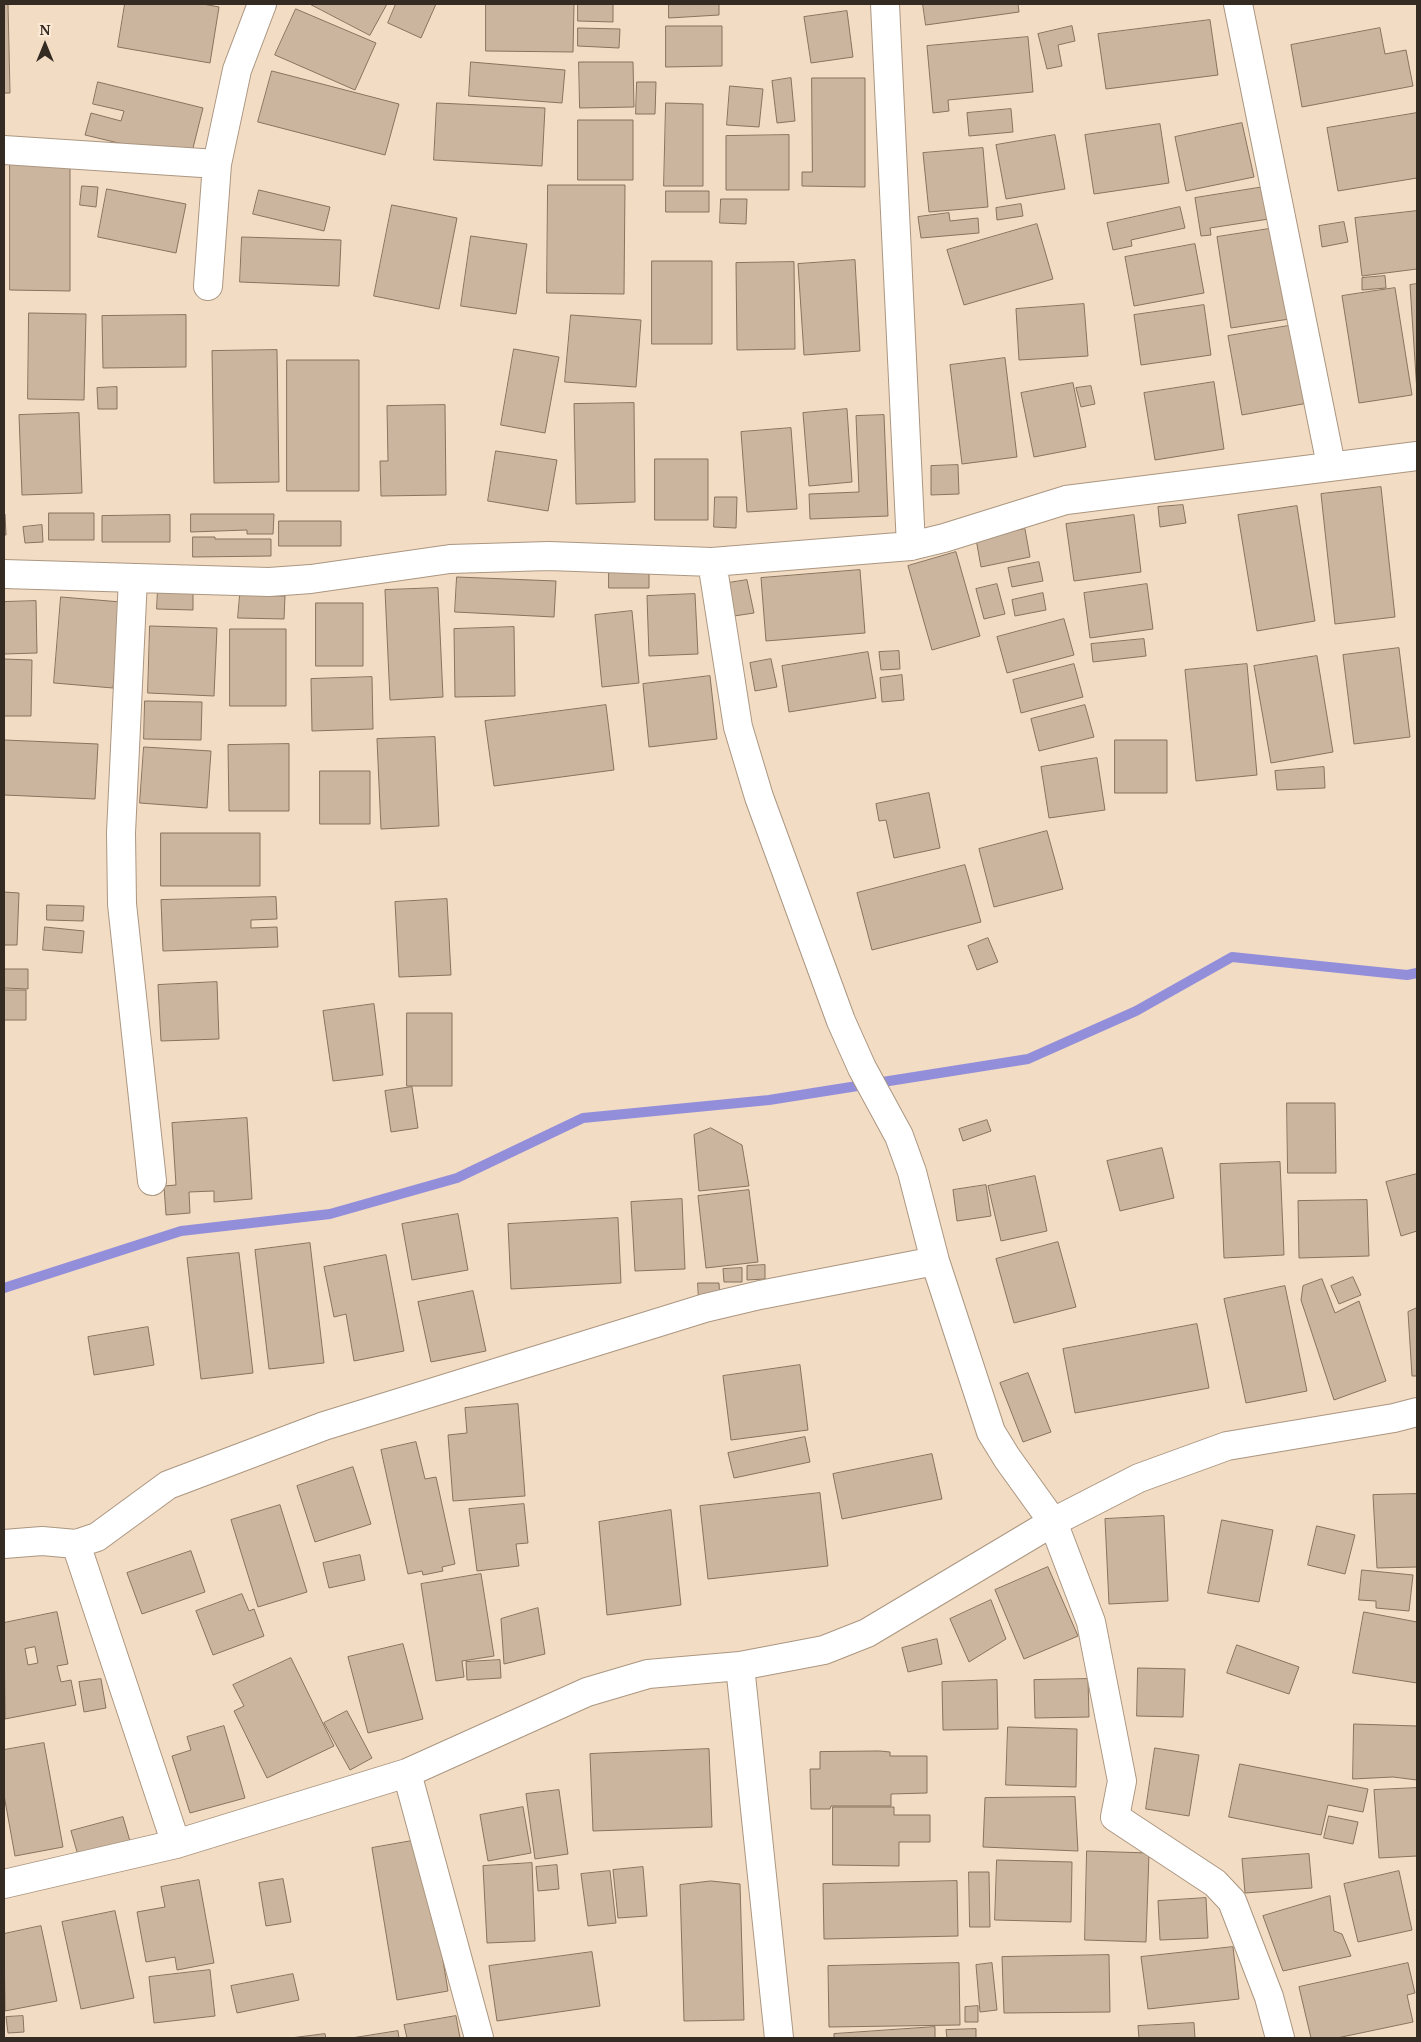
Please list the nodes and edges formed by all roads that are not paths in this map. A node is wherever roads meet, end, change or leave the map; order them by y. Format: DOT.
graph roads {
  1 [pos="262,4"];
  2 [pos="885,4"];
  3 [pos="1238,4"];
  4 [pos="4,150"];
  5 [pos="217,164"];
  6 [pos="208,286"];
  7 [pos="1417,456"];
  8 [pos="1331,465"];
  9 [pos="911,546"];
  10 [pos="712,562"];
  11 [pos="4,574"];
  12 [pos="133,578"];
  13 [pos="152,1181"];
  14 [pos="935,1261"];
  15 [pos="1417,1412"];
  16 [pos="1053,1522"];
  17 [pos="4,1544"];
  18 [pos="76,1544"];
  19 [pos="740,1666"];
  20 [pos="407,1772"];
  21 [pos="176,1844"];
  22 [pos="4,1884"];
  23 [pos="478,2038"];
  24 [pos="779,2038"];
  25 [pos="1280,2038"];
  1 -- 5 [label="street"];
  2 -- 9 [label="street"];
  3 -- 8 [label="street"];
  4 -- 5 [label="street"];
  5 -- 6 [label="street"];
  7 -- 8 [label="street"];
  8 -- 9 [label="street"];
  9 -- 10 [label="street"];
  10 -- 12 [label="street"];
  10 -- 14 [label="street"];
  11 -- 12 [label="street"];
  12 -- 13 [label="street"];
  14 -- 16 [label="street"];
  14 -- 18 [label="street"];
  15 -- 16 [label="street"];
  16 -- 19 [label="street"];
  16 -- 25 [label="street"];
  17 -- 18 [label="street"];
  18 -- 21 [label="street"];
  19 -- 20 [label="street"];
  19 -- 24 [label="street"];
  20 -- 21 [label="street"];
  20 -- 23 [label="street"];
  21 -- 22 [label="street"];
}
